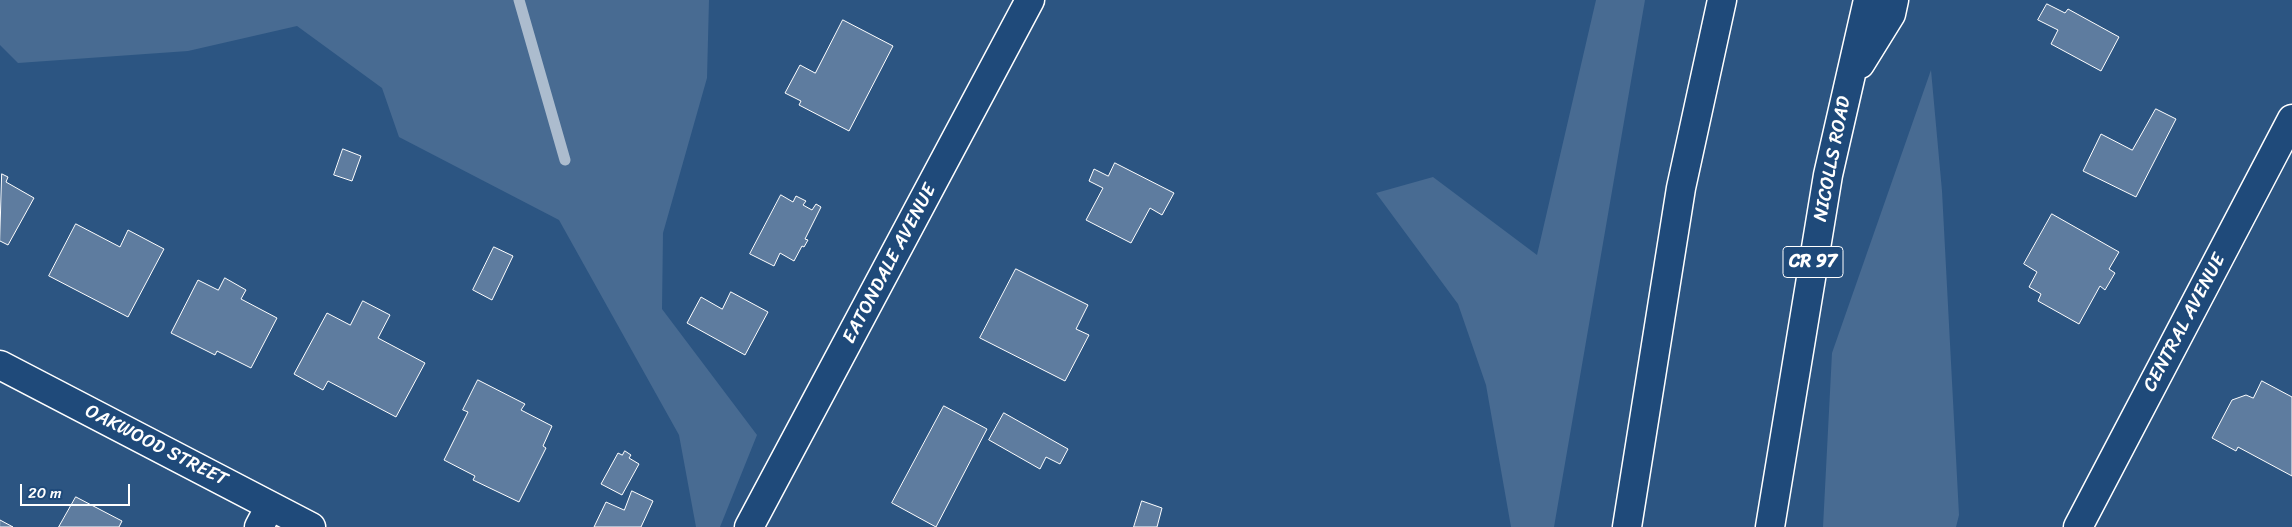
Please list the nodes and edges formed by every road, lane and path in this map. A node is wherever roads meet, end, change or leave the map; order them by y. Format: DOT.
graph roads {
  1 [pos="1030,0"];
  2 [pos="1722,0"];
  3 [pos="1868,0"];
  4 [pos="1894,0"];
  5 [pos="1849,83"];
  6 [pos="2292,119"];
  7 [pos="0,365"];
  8 [pos="265,516"];
  9 [pos="311,527"];
  10 [pos="749,527"];
  11 [pos="1627,527"];
  12 [pos="1770,527"];
  13 [pos="2078,527"];
  1 -- 10 [label="main road, EATONDALE AVENUE"];
  2 -- 11 [label="main road"];
  3 -- 5 [label="main road, NICOLLS ROAD / CR 97"];
  4 -- 5 [label="main road"];
  5 -- 12 [label="main road, NICOLLS ROAD / CR 97"];
  6 -- 13 [label="main road, CENTRAL AVENUE"];
  7 -- 8 [label="main road, OAKWOOD STREET"];
  8 -- 9 [label="main road, OAKWOOD STREET"];
}
